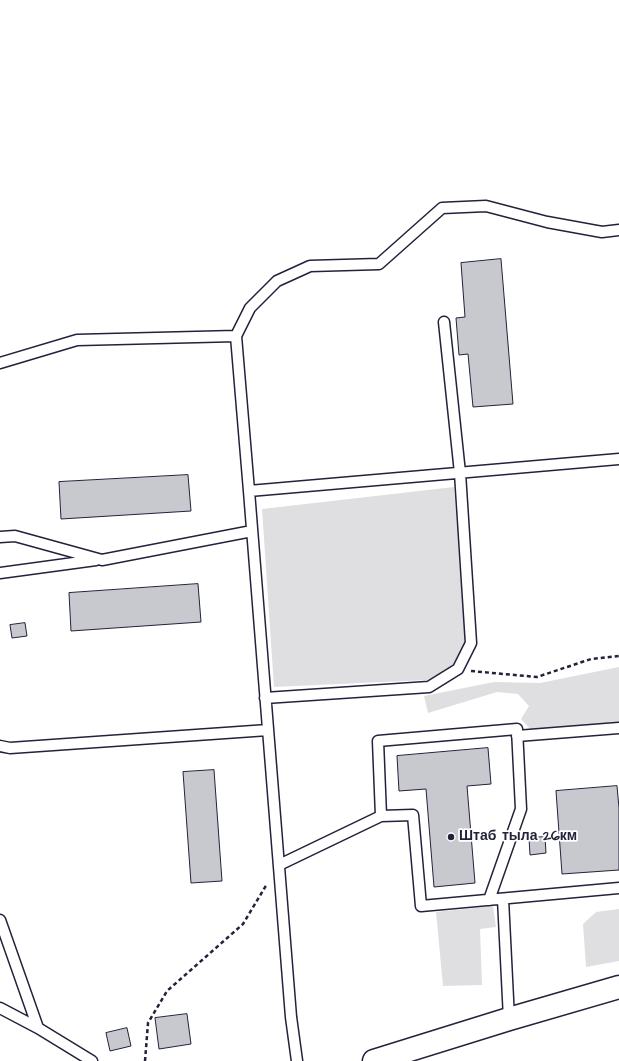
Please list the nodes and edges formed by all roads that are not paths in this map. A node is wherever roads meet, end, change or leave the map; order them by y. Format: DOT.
graph roads {
  1 [pos="619,230"];
  2 [pos="444,322"];
  3 [pos="236,336"];
  4 [pos="0,364"];
  5 [pos="619,459"];
  6 [pos="460,473"];
  7 [pos="249,491"];
  8 [pos="252,531"];
  9 [pos="0,538"];
  10 [pos="102,560"];
  11 [pos="0,573"];
  12 [pos="265,698"];
  13 [pos="619,728"];
  14 [pos="268,730"];
  15 [pos="517,736"];
  16 [pos="0,746"];
  17 [pos="380,816"];
  18 [pos="279,865"];
  19 [pos="619,888"];
  20 [pos="503,899"];
  21 [pos="489,900"];
  22 [pos="0,920"];
  23 [pos="619,987"];
  24 [pos="0,1008"];
  25 [pos="509,1018"];
  26 [pos="38,1028"];
  27 [pos="92,1061"];
  28 [pos="296,1061"];
  29 [pos="374,1061"];
  1 -- 3 [label="lane"];
  2 -- 6 [label="lane"];
  3 -- 4 [label="lane"];
  3 -- 7 [label="lane"];
  5 -- 6 [label="lane"];
  6 -- 7 [label="lane"];
  6 -- 12 [label="lane"];
  7 -- 8 [label="lane"];
  8 -- 10 [label="lane"];
  8 -- 12 [label="lane"];
  9 -- 10 [label="lane"];
  10 -- 11 [label="lane"];
  12 -- 14 [label="lane"];
  13 -- 15 [label="lane"];
  14 -- 16 [label="lane"];
  14 -- 18 [label="lane"];
  15 -- 17 [label="lane"];
  15 -- 21 [label="lane"];
  17 -- 18 [label="lane"];
  17 -- 21 [label="lane"];
  18 -- 28 [label="lane"];
  19 -- 20 [label="lane"];
  20 -- 21 [label="lane"];
  20 -- 25 [label="lane"];
  22 -- 26 [label="lane"];
  23 -- 25 [label="street"];
  24 -- 26 [label="lane"];
  25 -- 29 [label="street"];
  26 -- 27 [label="lane"];
}
